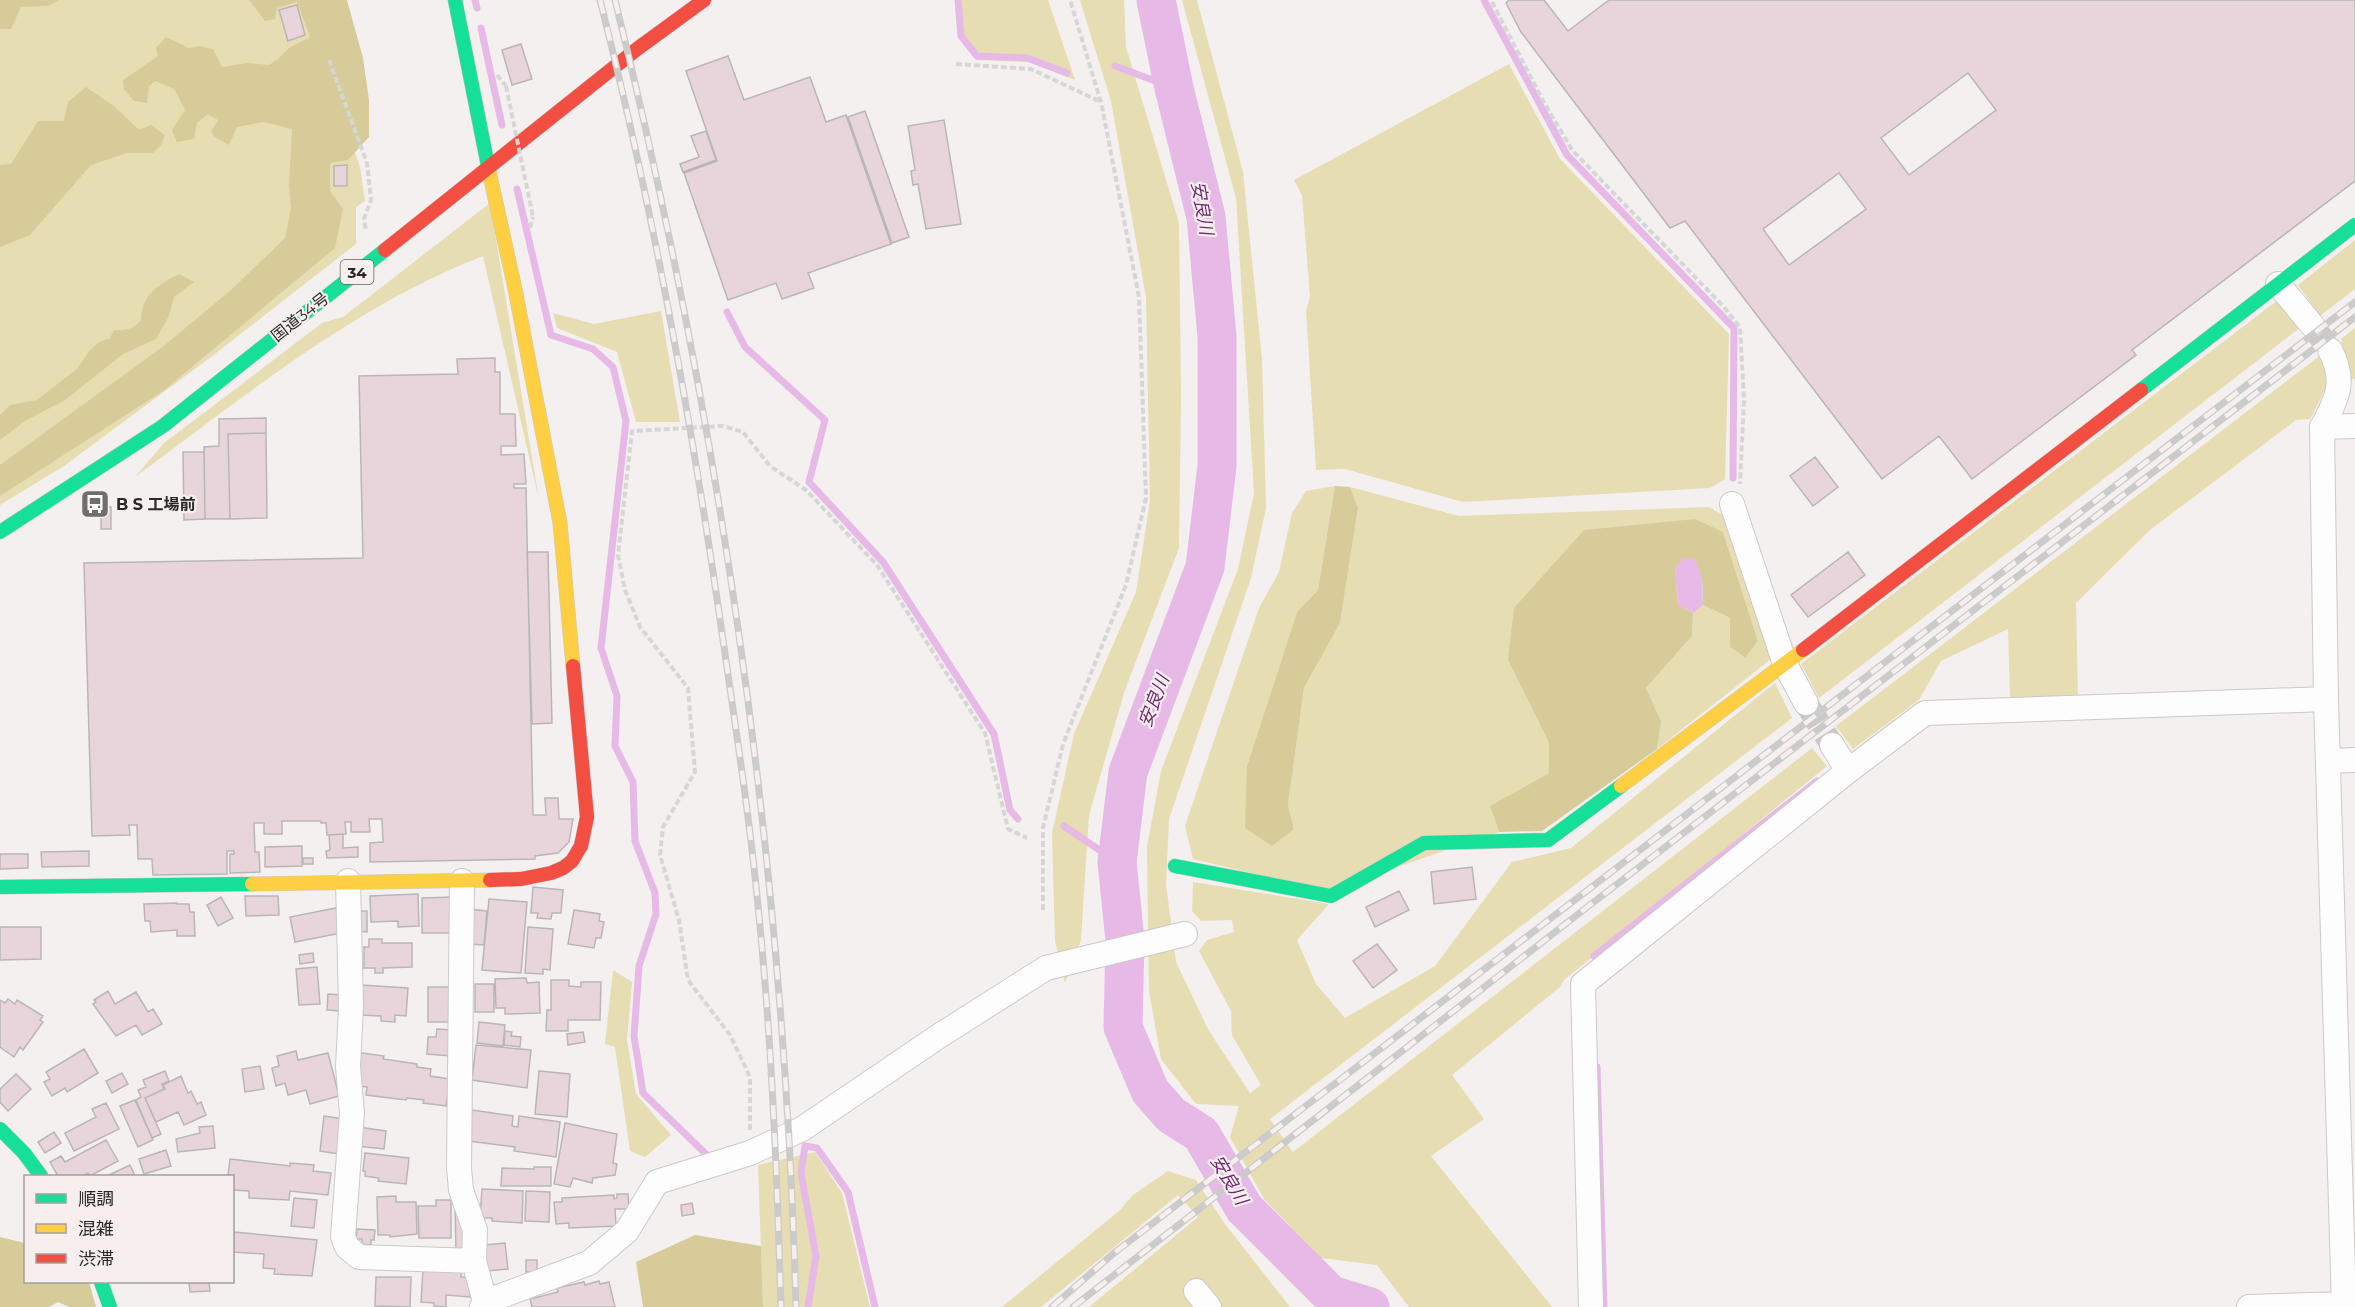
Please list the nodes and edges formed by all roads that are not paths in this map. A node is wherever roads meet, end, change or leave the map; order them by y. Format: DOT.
graph roads {
  1 [pos="455,0"];
  2 [pos="704,0"];
  3 [pos="488,168"];
  4 [pos="2355,225"];
  5 [pos="2278,284"];
  6 [pos="2312,326"];
  7 [pos="2330,350"];
  8 [pos="2355,426"];
  9 [pos="2322,427"];
  10 [pos="1732,504"];
  11 [pos="0,532"];
  12 [pos="1785,664"];
  13 [pos="2326,699"];
  14 [pos="1806,703"];
  15 [pos="1832,745"];
  16 [pos="2355,760"];
  17 [pos="2328,761"];
  18 [pos="1848,771"];
  19 [pos="1175,866"];
  20 [pos="348,881"];
  21 [pos="462,881"];
  22 [pos="0,886"];
  23 [pos="1179,935"];
  24 [pos="0,1129"];
  25 [pos="40,1175"];
  26 [pos="474,1262"];
  27 [pos="102,1283"];
  28 [pos="484,1305"];
  29 [pos="2344,1305"];
  30 [pos="110,1307"];
  31 [pos="1592,1307"];
  32 [pos="2249,1307"];
  1 -- 3 [label="main road"];
  2 -- 3 [label="main road, 国道34号 / 34"];
  3 -- 11 [label="main road, 国道34号 / 34"];
  3 -- 21 [label="main road"];
  4 -- 5 [label="main road"];
  5 -- 6 [label="street"];
  5 -- 12 [label="main road"];
  7 -- 9 [label="street"];
  8 -- 9 [label="street"];
  9 -- 13 [label="street"];
  10 -- 12 [label="street"];
  12 -- 14 [label="street"];
  12 -- 19 [label="main road"];
  13 -- 17 [label="street"];
  13 -- 18 [label="street"];
  15 -- 18 [label="street"];
  16 -- 17 [label="street"];
  17 -- 29 [label="street"];
  18 -- 31 [label="street"];
  20 -- 21 [label="main road"];
  20 -- 22 [label="main road"];
  20 -- 26 [label="street"];
  21 -- 26 [label="street"];
  23 -- 28 [label="street"];
  24 -- 25 [label="main road"];
  26 -- 28 [label="street"];
  27 -- 30 [label="main road"];
  29 -- 32 [label="street"];
}
